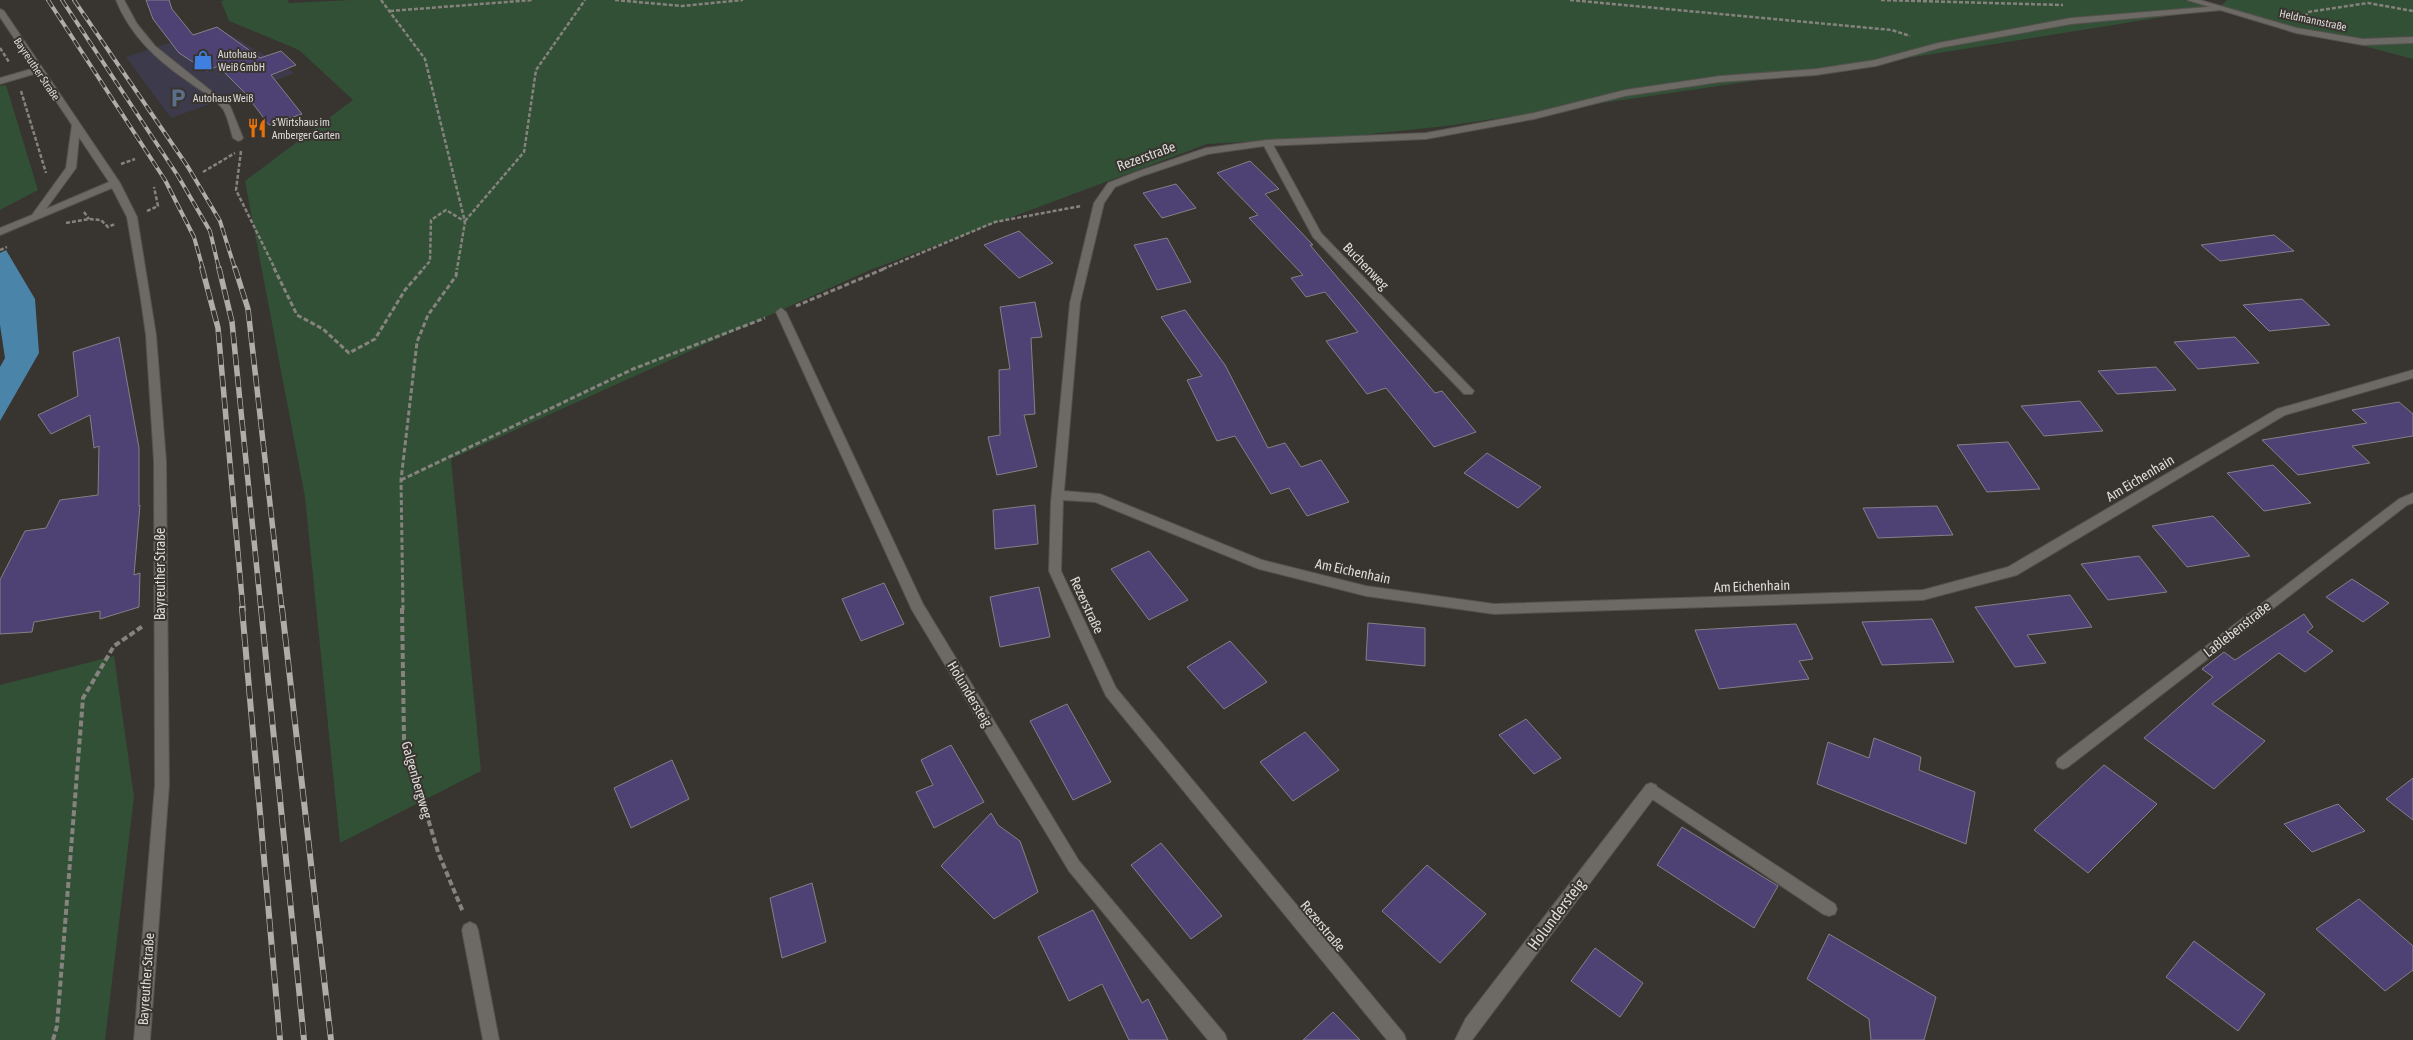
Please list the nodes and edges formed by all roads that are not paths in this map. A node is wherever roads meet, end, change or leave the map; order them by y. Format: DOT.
graph roads {
  1 [pos="120,0"];
  2 [pos="2191,0"];
  3 [pos="2219,8"];
  4 [pos="0,11"];
  5 [pos="2413,42"];
  6 [pos="38,70"];
  7 [pos="0,81"];
  8 [pos="76,126"];
  9 [pos="238,138"];
  10 [pos="1267,143"];
  11 [pos="115,183"];
  12 [pos="34,217"];
  13 [pos="0,232"];
  14 [pos="781,312"];
  15 [pos="2413,374"];
  16 [pos="1468,391"];
  17 [pos="1058,495"];
  18 [pos="2413,498"];
  19 [pos="2063,763"];
  20 [pos="1829,909"];
  21 [pos="470,930"];
  22 [pos="142,1040"];
  23 [pos="491,1040"];
  24 [pos="1219,1040"];
  25 [pos="1398,1040"];
  26 [pos="1463,1040"];
  1 -- 9 [label="street"];
  2 -- 3 [label="street, Heldmannstraße"];
  3 -- 5 [label="street, Heldmannstraße"];
  3 -- 10 [label="street, Rezerstraße"];
  4 -- 6 [label="street, Bayreuther Straße"];
  6 -- 7 [label="street"];
  6 -- 8 [label="street, Bayreuther Straße"];
  8 -- 11 [label="street, Bayreuther Straße"];
  8 -- 12 [label="street"];
  10 -- 16 [label="street, Buchenweg"];
  10 -- 17 [label="street, Rezerstraße"];
  11 -- 12 [label="street"];
  11 -- 22 [label="street, Bayreuther Straße"];
  12 -- 13 [label="street"];
  14 -- 24 [label="street, Holundersteig"];
  15 -- 17 [label="street, Am Eichenhain"];
  17 -- 25 [label="street, Rezerstraße"];
  18 -- 19 [label="street, Laßlebenstraße"];
  20 -- 26 [label="street, Holundersteig"];
  21 -- 23 [label="street"];
}
